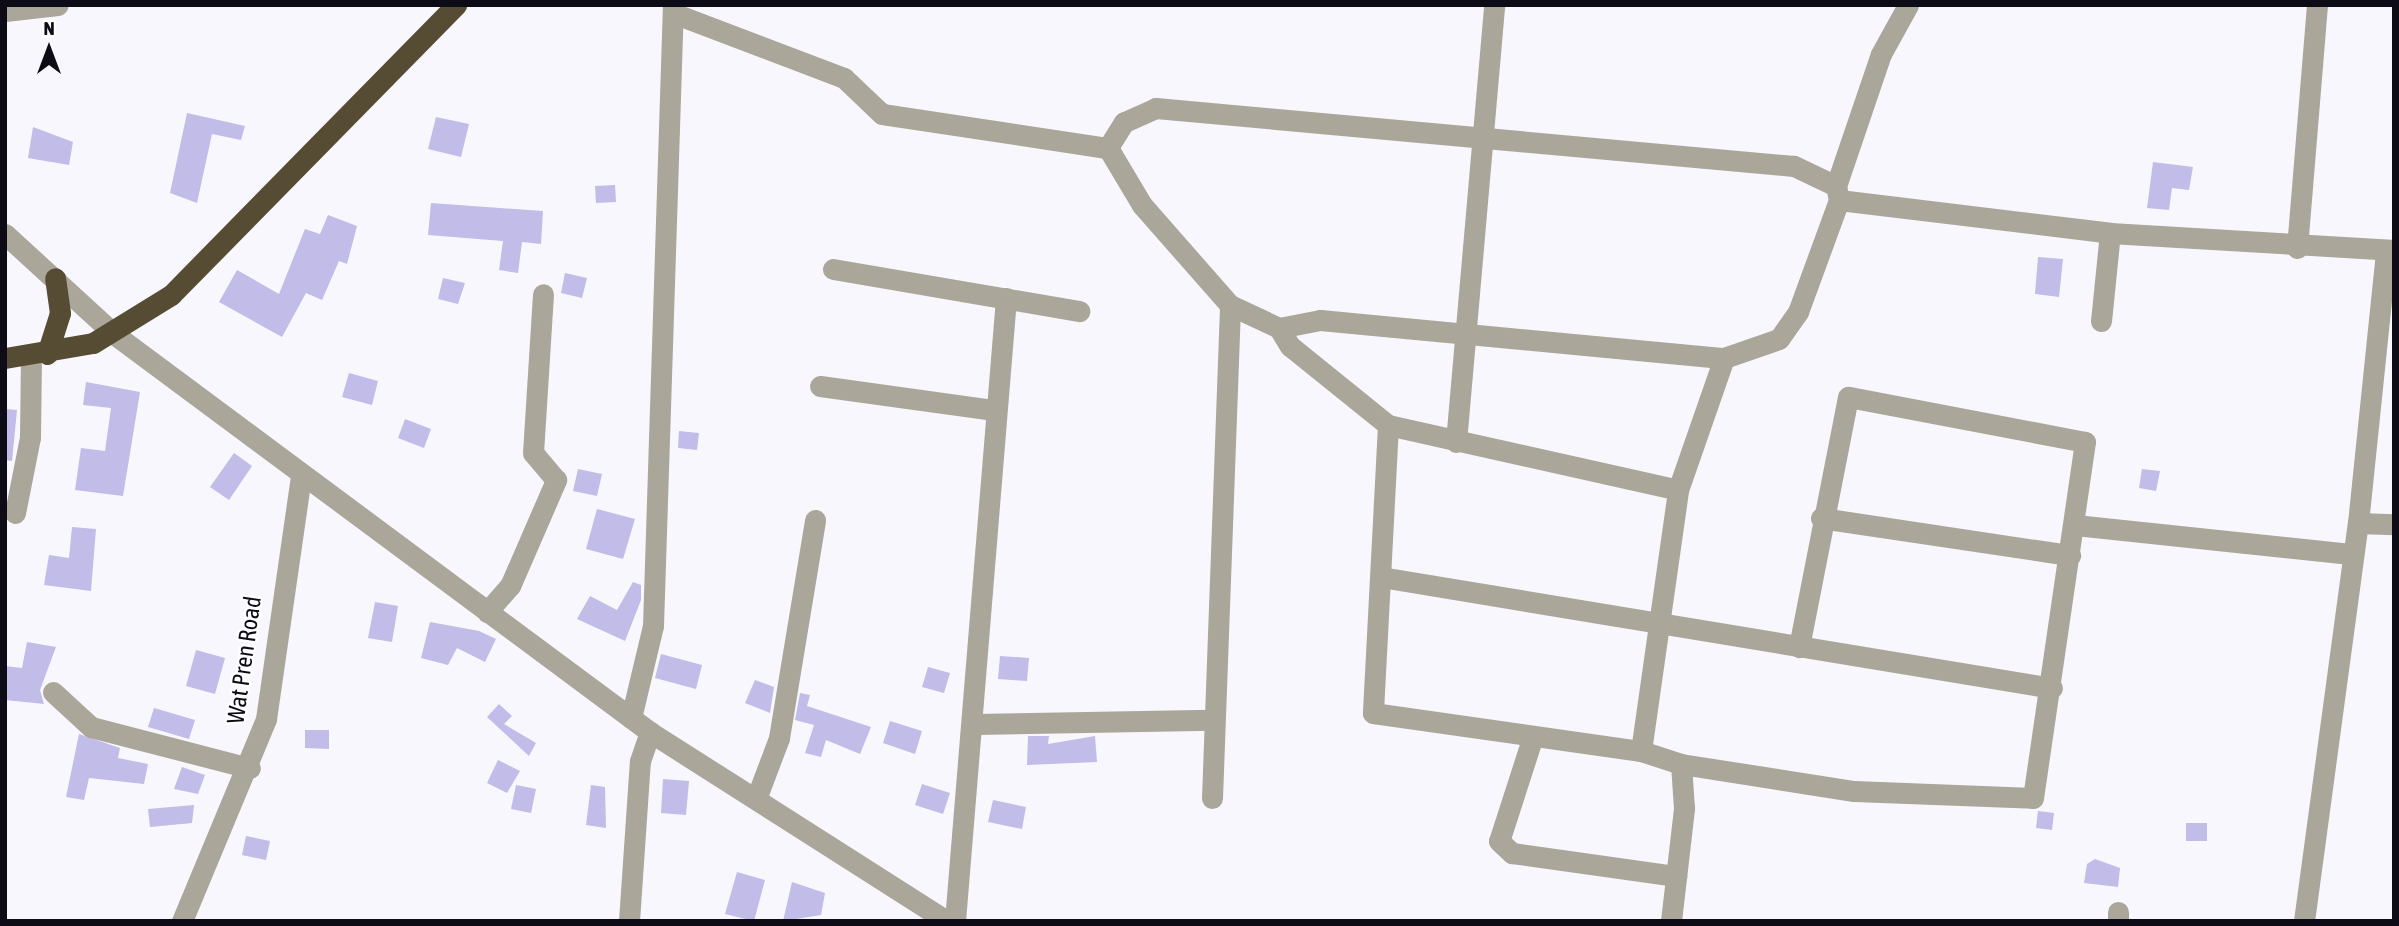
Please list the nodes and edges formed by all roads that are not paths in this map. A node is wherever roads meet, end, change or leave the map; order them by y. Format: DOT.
graph roads {
  1 [pos="58,5"];
  2 [pos="456,5"];
  3 [pos="1494,5"];
  4 [pos="1908,5"];
  5 [pos="2317,5"];
  6 [pos="673,9"];
  7 [pos="5,11"];
  8 [pos="1482,133"];
  9 [pos="1108,148"];
  10 [pos="1837,193"];
  11 [pos="2110,233"];
  12 [pos="5,234"];
  13 [pos="2297,248"];
  14 [pos="2390,250"];
  15 [pos="833,269"];
  16 [pos="55,278"];
  17 [pos="543,294"];
  18 [pos="1006,298"];
  19 [pos="1230,305"];
  20 [pos="1079,311"];
  21 [pos="2101,321"];
  22 [pos="1279,328"];
  23 [pos="1465,331"];
  24 [pos="114,334"];
  25 [pos="39,355"];
  26 [pos="5,358"];
  27 [pos="1724,358"];
  28 [pos="820,386"];
  29 [pos="994,410"];
  30 [pos="1388,425"];
  31 [pos="1456,442"];
  32 [pos="301,477"];
  33 [pos="1678,490"];
  34 [pos="15,513"];
  35 [pos="1821,518"];
  36 [pos="815,520"];
  37 [pos="2358,523"];
  38 [pos="2394,524"];
  39 [pos="2075,525"];
  40 [pos="2350,554"];
  41 [pos="2070,555"];
  42 [pos="1381,577"];
  43 [pos="487,612"];
  44 [pos="1656,625"];
  45 [pos="1799,647"];
  46 [pos="2052,688"];
  47 [pos="53,692"];
  48 [pos="631,718"];
  49 [pos="1212,719"];
  50 [pos="975,724"];
  51 [pos="650,732"];
  52 [pos="1533,736"];
  53 [pos="1641,751"];
  54 [pos="1681,764"];
  55 [pos="250,768"];
  56 [pos="763,784"];
  57 [pos="1212,798"];
  58 [pos="1676,876"];
  59 [pos="182,921"];
  60 [pos="629,921"];
  61 [pos="947,921"];
  62 [pos="955,921"];
  63 [pos="1671,921"];
  64 [pos="2304,921"];
  1 -- 7 [label="street"];
  2 -- 24 [label="highway"];
  3 -- 8 [label="street"];
  4 -- 10 [label="street"];
  5 -- 13 [label="street"];
  6 -- 9 [label="street"];
  6 -- 48 [label="street"];
  8 -- 9 [label="street"];
  8 -- 10 [label="street"];
  8 -- 23 [label="street"];
  9 -- 19 [label="street"];
  10 -- 11 [label="street"];
  10 -- 27 [label="street"];
  11 -- 13 [label="street"];
  11 -- 21 [label="street"];
  12 -- 16 [label="street"];
  13 -- 14 [label="street"];
  14 -- 37 [label="street"];
  15 -- 18 [label="street"];
  16 -- 24 [label="street"];
  16 -- 25 [label="highway"];
  17 -- 43 [label="street"];
  18 -- 20 [label="street"];
  18 -- 29 [label="street"];
  19 -- 22 [label="street"];
  19 -- 49 [label="street"];
  22 -- 23 [label="street"];
  22 -- 30 [label="street"];
  23 -- 27 [label="street"];
  23 -- 31 [label="street"];
  24 -- 25 [label="highway"];
  24 -- 32 [label="street"];
  25 -- 26 [label="highway"];
  25 -- 34 [label="street"];
  27 -- 33 [label="street"];
  28 -- 29 [label="street"];
  29 -- 50 [label="street"];
  30 -- 31 [label="street"];
  30 -- 42 [label="street"];
  31 -- 33 [label="street"];
  32 -- 43 [label="street"];
  32 -- 55 [label="street, Wat Pren Road"];
  33 -- 44 [label="street"];
  35 -- 39 [label="street"];
  35 -- 41 [label="street"];
  35 -- 45 [label="street"];
  36 -- 56 [label="street"];
  37 -- 38 [label="street"];
  37 -- 40 [label="street"];
  39 -- 40 [label="street"];
  39 -- 41 [label="street"];
  40 -- 64 [label="street"];
  41 -- 46 [label="street"];
  42 -- 44 [label="street"];
  42 -- 52 [label="street"];
  43 -- 48 [label="street"];
  44 -- 45 [label="street"];
  44 -- 53 [label="street"];
  45 -- 46 [label="street"];
  46 -- 54 [label="street"];
  47 -- 55 [label="street"];
  48 -- 51 [label="street"];
  49 -- 50 [label="street"];
  49 -- 57 [label="street"];
  50 -- 62 [label="street"];
  51 -- 56 [label="street"];
  51 -- 60 [label="street"];
  52 -- 53 [label="street"];
  52 -- 58 [label="street"];
  53 -- 54 [label="street"];
  54 -- 58 [label="street"];
  55 -- 59 [label="street, Wat Pren Road"];
  56 -- 61 [label="street"];
  58 -- 63 [label="street"];
}
